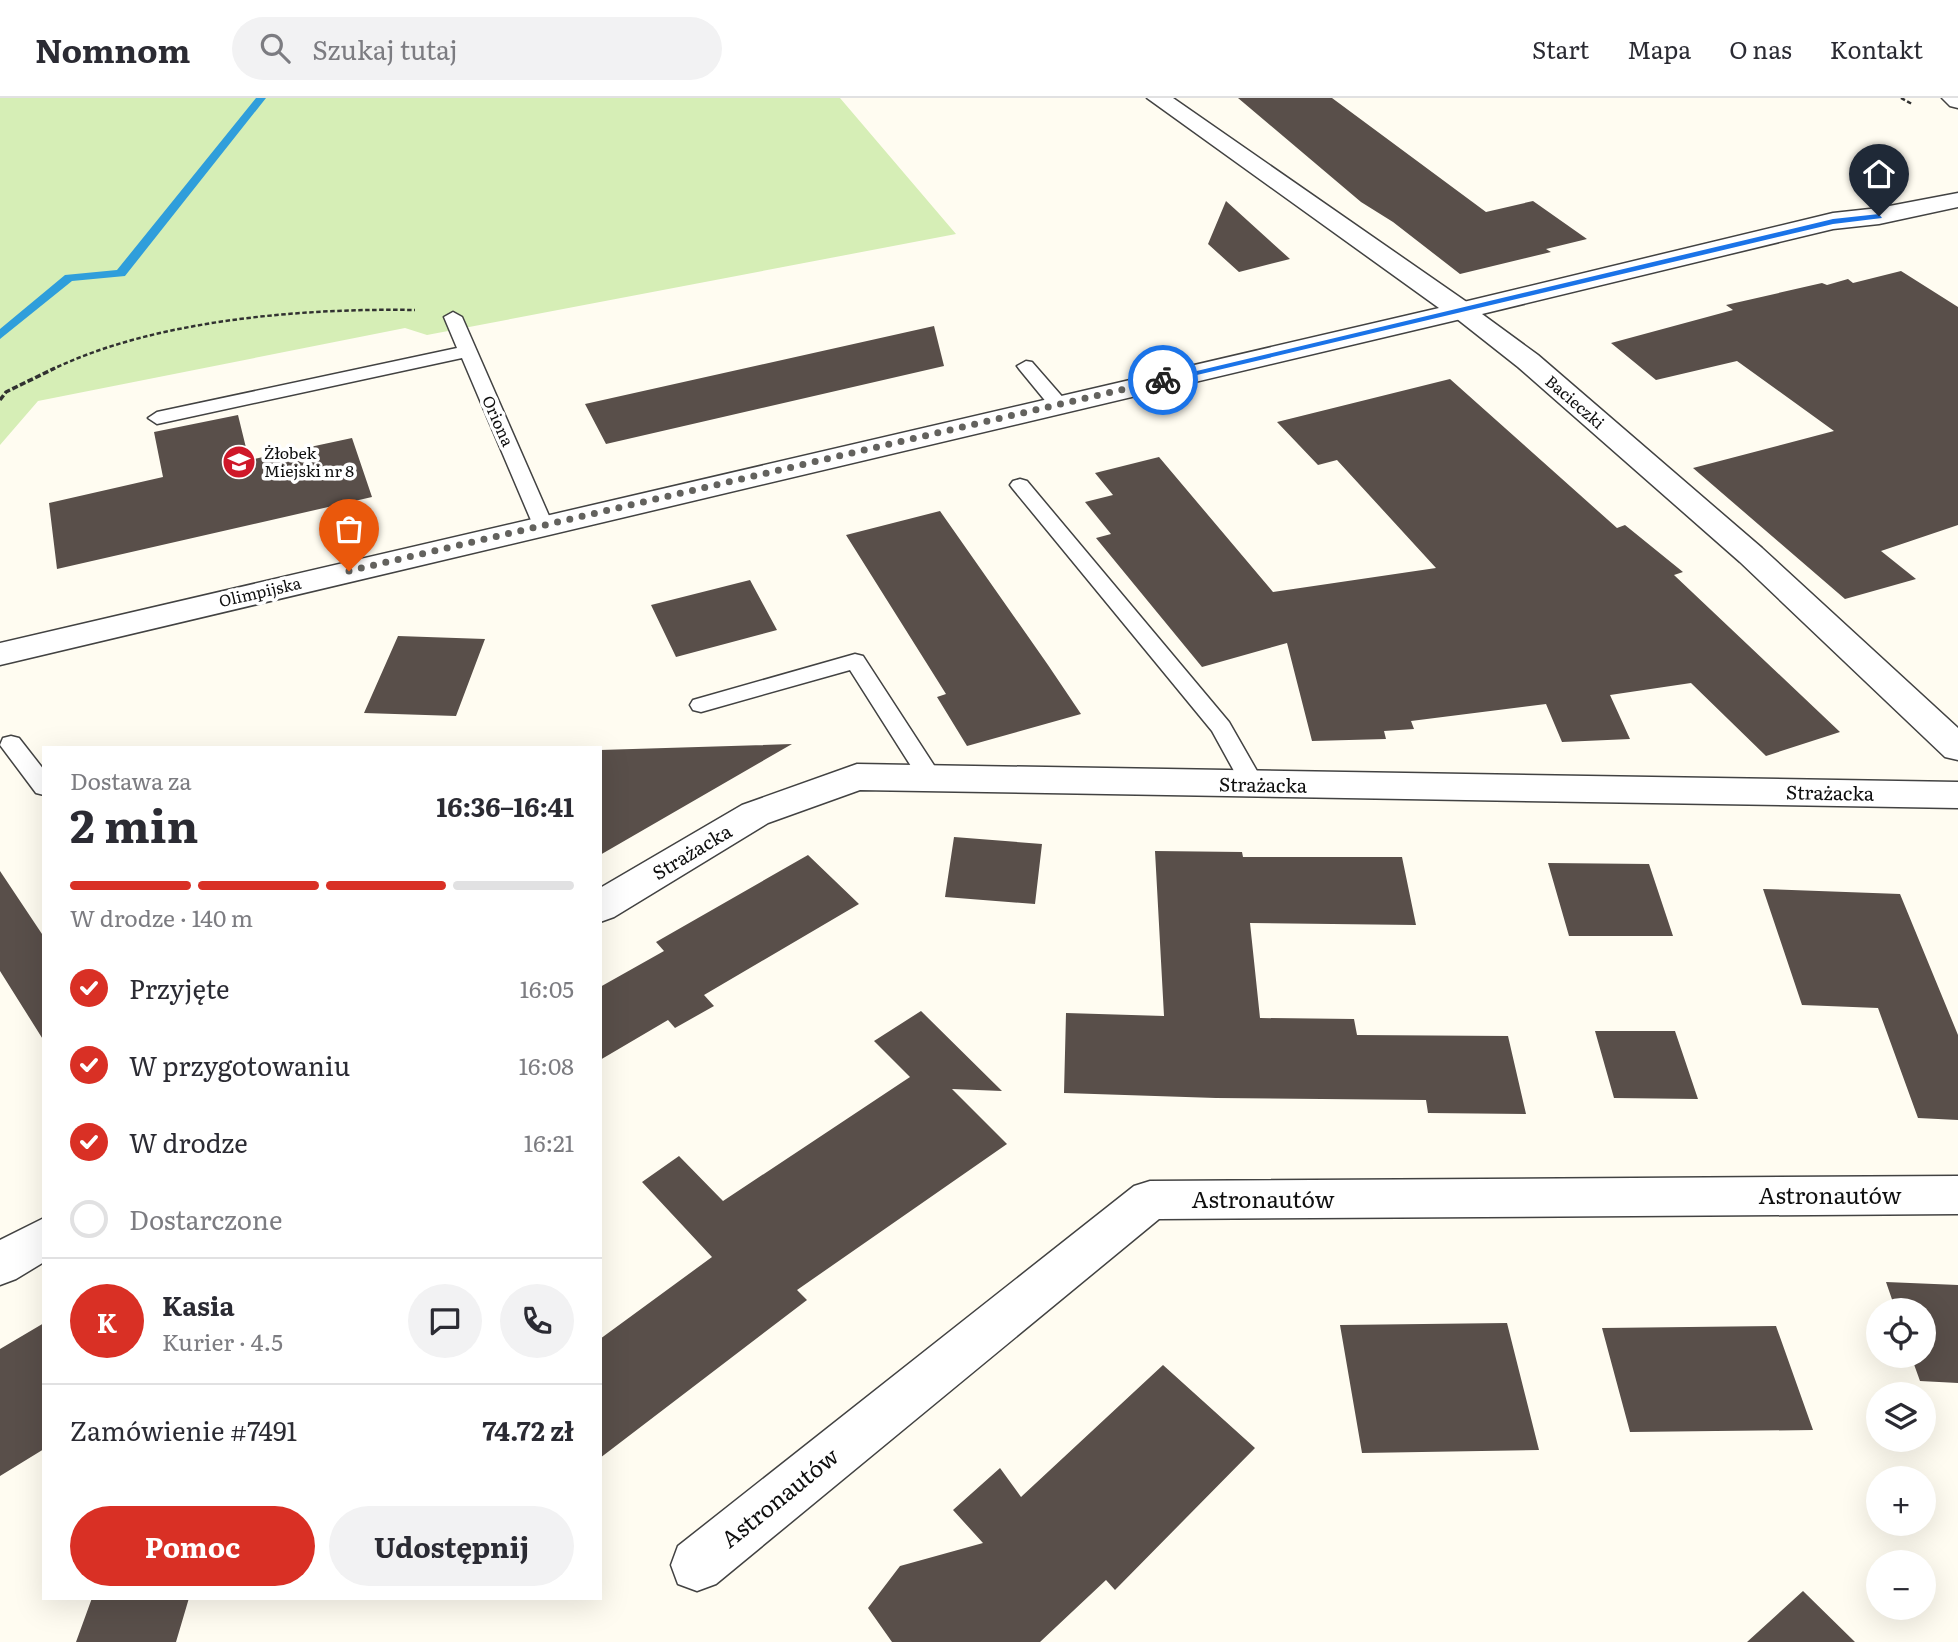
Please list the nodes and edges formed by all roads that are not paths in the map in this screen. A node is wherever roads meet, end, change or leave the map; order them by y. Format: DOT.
graph roads {
  1 [pos="1158,98"];
  2 [pos="1953,98"];
  3 [pos="1958,101"];
  4 [pos="1958,176"];
  5 [pos="1958,200"];
  6 [pos="1833,221"];
  7 [pos="1461,311"];
  8 [pos="453,317"];
  9 [pos="467,351"];
  10 [pos="1026,366"];
  11 [pos="1059,405"];
  12 [pos="157,418"];
  13 [pos="1020,485"];
  14 [pos="543,525"];
  15 [pos="0,654"];
  16 [pos="701,705"];
  17 [pos="11,744"];
  18 [pos="1958,748"];
  19 [pos="931,779"];
  20 [pos="42,784"];
  21 [pos="1253,785"];
  22 [pos="1958,795"];
  23 [pos="602,906"];
  24 [pos="1958,1195"];
  25 [pos="42,1239"];
  26 [pos="0,1264"];
  27 [pos="697,1565"];
  1 -- 7 [label="street, Bacieczki"];
  2 -- 3 [label="street"];
  4 -- 6 [label="street"];
  5 -- 6 [label="street"];
  6 -- 7 [label="street, Olimpijska"];
  7 -- 11 [label="street, Olimpijska"];
  7 -- 18 [label="street, Bacieczki"];
  8 -- 9 [label="lane, Oriona"];
  9 -- 12 [label="lane"];
  9 -- 14 [label="lane, Oriona"];
  10 -- 11 [label="lane"];
  11 -- 14 [label="street, Olimpijska"];
  13 -- 21 [label="lane"];
  14 -- 15 [label="street, Olimpijska"];
  16 -- 19 [label="lane"];
  17 -- 20 [label="lane"];
  19 -- 21 [label="street, Strażacka"];
  19 -- 23 [label="street, Strażacka"];
  21 -- 22 [label="street, Strażacka"];
  24 -- 27 [label="street, Astronautów"];
  25 -- 26 [label="street"];
}
